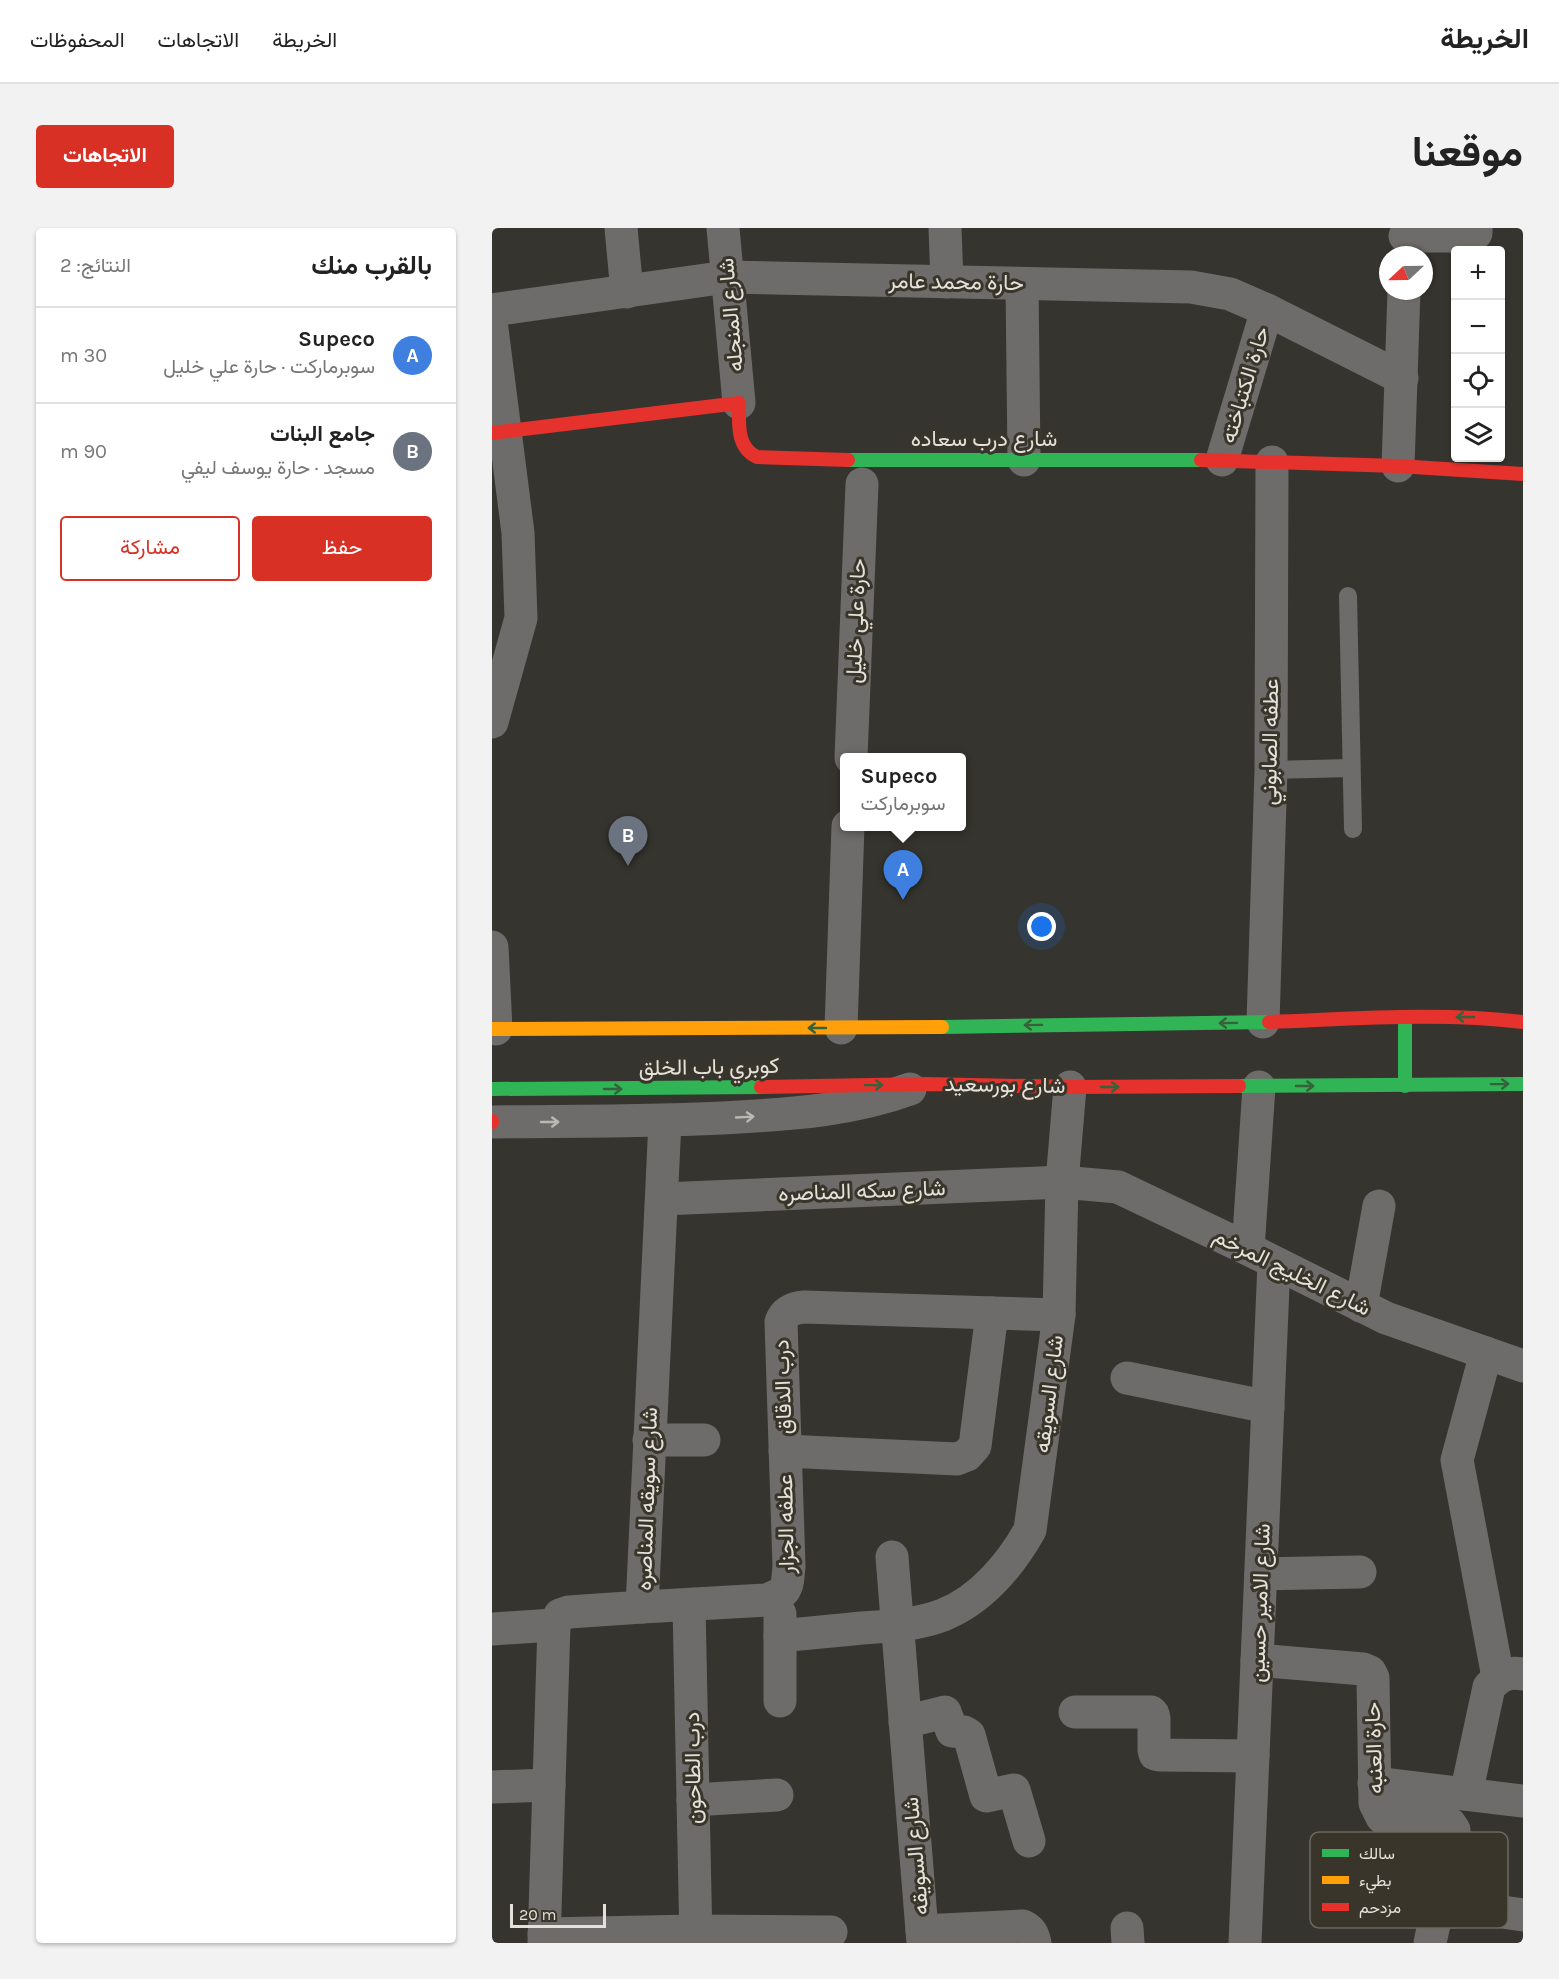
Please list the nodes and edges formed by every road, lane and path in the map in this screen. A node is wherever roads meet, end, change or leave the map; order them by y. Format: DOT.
graph roads {
  1 [pos="621,228"];
  2 [pos="723,228"];
  3 [pos="945,228"];
  4 [pos="1476,228"];
  5 [pos="1405,240"];
  6 [pos="727,277"];
  7 [pos="947,282"];
  8 [pos="1022,284"];
  9 [pos="627,292"];
  10 [pos="1404,300"];
  11 [pos="492,310"];
  12 [pos="1268,310"];
  13 [pos="492,329"];
  14 [pos="1402,378"];
  15 [pos="739,403"];
  16 [pos="499,432"];
  17 [pos="1023,460"];
  18 [pos="1222,460"];
  19 [pos="1272,462"];
  20 [pos="1398,466"];
  21 [pos="1523,474"];
  22 [pos="862,484"];
  23 [pos="505,534"];
  24 [pos="1348,596"];
  25 [pos="492,722"];
  26 [pos="851,753"];
  27 [pos="1351,768"];
  28 [pos="1271,770"];
  29 [pos="1353,828"];
  30 [pos="848,831"];
  31 [pos="492,946"];
  32 [pos="1405,1017"];
  33 [pos="1263,1022"];
  34 [pos="1523,1022"];
  35 [pos="840,1028"];
  36 [pos="493,1029"];
  37 [pos="926,1084"];
  38 [pos="1523,1084"];
  39 [pos="1405,1086"];
  40 [pos="1070,1087"];
  41 [pos="1259,1087"];
  42 [pos="492,1089"];
  43 [pos="492,1122"];
  44 [pos="665,1122"];
  45 [pos="1062,1182"];
  46 [pos="662,1199"];
  47 [pos="1379,1206"];
  48 [pos="1261,1256"];
  49 [pos="1361,1306"];
  50 [pos="992,1313"];
  51 [pos="1059,1315"];
  52 [pos="1486,1353"];
  53 [pos="1523,1366"];
  54 [pos="1127,1378"];
  55 [pos="1268,1407"];
  56 [pos="649,1440"];
  57 [pos="704,1440"];
  58 [pos="785,1451"];
  59 [pos="892,1557"];
  60 [pos="1360,1572"];
  61 [pos="1261,1574"];
  62 [pos="781,1595"];
  63 [pos="689,1605"];
  64 [pos="642,1607"];
  65 [pos="554,1625"];
  66 [pos="897,1625"];
  67 [pos="492,1629"];
  68 [pos="780,1636"];
  69 [pos="1257,1660"];
  70 [pos="1511,1676"];
  71 [pos="780,1701"];
  72 [pos="1075,1712"];
  73 [pos="905,1722"];
  74 [pos="1253,1756"];
  75 [pos="1374,1783"];
  76 [pos="549,1785"];
  77 [pos="492,1787"];
  78 [pos="1466,1794"];
  79 [pos="777,1795"];
  80 [pos="693,1800"];
  81 [pos="1523,1801"];
  82 [pos="1454,1832"];
  83 [pos="1029,1841"];
  84 [pos="1508,1913"];
  85 [pos="1523,1915"];
  86 [pos="1433,1928"];
  87 [pos="831,1932"];
  88 [pos="695,1937"];
  89 [pos="922,1937"];
  90 [pos="544,1938"];
  91 [pos="1035,1943"];
  92 [pos="1245,1943"];
  93 [pos="1430,1943"];
  1 -- 9 [label="street"];
  2 -- 6 [label="street, شارع المنجله"];
  3 -- 7 [label="street"];
  4 -- 5 [label="street"];
  6 -- 7 [label="street, حارة محمد عامر"];
  6 -- 9 [label="street, حارة محمد عامر"];
  6 -- 15 [label="street, شارع المنجله"];
  7 -- 8 [label="street, حارة محمد عامر"];
  8 -- 12 [label="street, حارة محمد عامر"];
  8 -- 17 [label="street"];
  9 -- 11 [label="street, حارة محمد عامر"];
  10 -- 14 [label="street"];
  12 -- 14 [label="street, حارة محمد عامر"];
  12 -- 18 [label="street, حارة الكتباخته"];
  13 -- 16 [label="street"];
  14 -- 20 [label="street"];
  15 -- 16 [label="main road"];
  15 -- 17 [label="main road, شارع درب سعاده"];
  16 -- 23 [label="street"];
  17 -- 18 [label="main road, شارع درب سعاده"];
  18 -- 19 [label="main road, شارع درب سعاده"];
  19 -- 20 [label="main road, شارع درب سعاده"];
  19 -- 28 [label="street, عطفه الصابوني"];
  20 -- 21 [label="main road, شارع درب سعاده"];
  22 -- 26 [label="street, حارة علي خليل"];
  23 -- 25 [label="street"];
  24 -- 27 [label="lane"];
  27 -- 28 [label="lane"];
  27 -- 29 [label="lane"];
  28 -- 33 [label="street, عطفه الصابوني"];
  30 -- 35 [label="street"];
  31 -- 36 [label="street"];
  32 -- 33 [label="main road"];
  34 -- 32 [label="main road, one-way"];
  32 -- 39 [label="main road"];
  33 -- 35 [label="main road, one-way"];
  35 -- 36 [label="main road, one-way"];
  37 -- 40 [label="main road, شارع بورسعيد"];
  42 -- 37 [label="main road, كوبري باب الخلق, one-way"];
  44 -- 37 [label="street, شارع بورسعيد, one-way"];
  39 -- 38 [label="main road, شارع بورسعيد, one-way"];
  41 -- 39 [label="main road, شارع بورسعيد, one-way"];
  40 -- 41 [label="main road, شارع بورسعيد, one-way"];
  40 -- 45 [label="street, شارع السويقه"];
  41 -- 48 [label="street, شارع الامير حسين"];
  43 -- 44 [label="street, شارع بورسعيد, one-way"];
  44 -- 46 [label="street, شارع سويقه المناصره"];
  45 -- 46 [label="street, شارع سكه المناصره"];
  45 -- 48 [label="street, شارع الخليج المرخم"];
  45 -- 51 [label="street, شارع السويقه"];
  46 -- 56 [label="street, شارع سويقه المناصره"];
  47 -- 49 [label="street"];
  48 -- 49 [label="street, شارع الخليج المرخم"];
  48 -- 55 [label="street, شارع الامير حسين"];
  49 -- 52 [label="street, شارع الخليج المرخم"];
  50 -- 51 [label="street, درب الدقاق"];
  50 -- 58 [label="street, درب الدقاق"];
  50 -- 58 [label="street, درب الدقاق"];
  51 -- 66 [label="street, شارع السويقه"];
  52 -- 53 [label="street, شارع الخليج المرخم"];
  52 -- 70 [label="street"];
  54 -- 55 [label="street"];
  55 -- 61 [label="street, شارع الامير حسين"];
  56 -- 57 [label="street"];
  56 -- 64 [label="street, شارع سويقه المناصره"];
  58 -- 62 [label="street, عطفه الجزار"];
  59 -- 66 [label="street, شارع السويقه"];
  60 -- 61 [label="street"];
  61 -- 69 [label="street, شارع الامير حسين"];
  62 -- 63 [label="street, عطفه الجزار"];
  62 -- 68 [label="street, عطفه الجزار"];
  63 -- 64 [label="street, عطفه الجزار"];
  63 -- 80 [label="street, درب الطاحون"];
  64 -- 65 [label="street, شارع سويقه المناصره"];
  65 -- 67 [label="street"];
  65 -- 76 [label="street"];
  66 -- 68 [label="street, شارع السويقه"];
  66 -- 73 [label="street, شارع السويقه"];
  68 -- 71 [label="street, عطفه الجزار"];
  69 -- 74 [label="street, شارع الامير حسين"];
  69 -- 75 [label="street, حارة العنبه"];
  70 -- 78 [label="street"];
  72 -- 74 [label="street"];
  73 -- 83 [label="street"];
  73 -- 89 [label="street, شارع السويقه"];
  74 -- 92 [label="street, شارع الامير حسين"];
  75 -- 78 [label="street"];
  75 -- 82 [label="street, حارة العنبه"];
  76 -- 77 [label="street"];
  76 -- 90 [label="street"];
  78 -- 81 [label="street"];
  79 -- 80 [label="street"];
  80 -- 88 [label="street, درب الطاحون"];
  84 -- 85 [label="street"];
  86 -- 93 [label="street, حارة العنبه"];
  87 -- 88 [label="street"];
  88 -- 90 [label="street"];
  89 -- 91 [label="street"];
}
